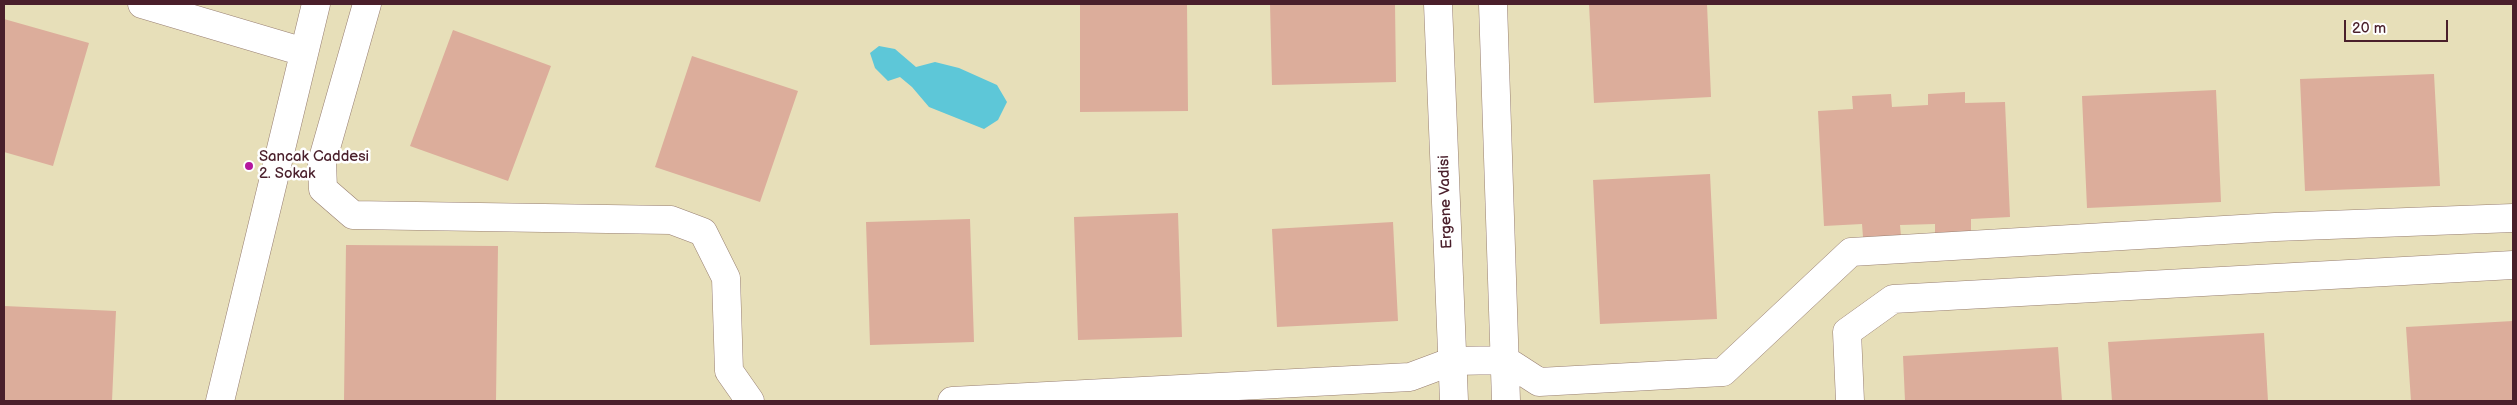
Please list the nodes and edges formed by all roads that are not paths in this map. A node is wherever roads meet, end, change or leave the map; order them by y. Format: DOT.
graph roads {
  1 [pos="142,4"];
  2 [pos="316,4"];
  3 [pos="367,4"];
  4 [pos="1438,4"];
  5 [pos="1493,4"];
  6 [pos="304,52"];
  7 [pos="2513,218"];
  8 [pos="2513,265"];
  9 [pos="1453,360"];
  10 [pos="1505,360"];
  11 [pos="1410,377"];
  12 [pos="1540,382"];
  13 [pos="220,401"];
  14 [pos="750,401"];
  15 [pos="952,401"];
  16 [pos="1448,401"];
  17 [pos="1454,401"];
  18 [pos="1507,401"];
  19 [pos="1850,401"];
  1 -- 6 [label="street"];
  2 -- 6 [label="street"];
  3 -- 14 [label="street"];
  4 -- 9 [label="street, Ergene Vadisi"];
  5 -- 10 [label="street"];
  6 -- 13 [label="street"];
  7 -- 12 [label="street"];
  8 -- 19 [label="street"];
  9 -- 10 [label="street"];
  9 -- 11 [label="street"];
  9 -- 17 [label="street, Ergene Vadisi"];
  10 -- 12 [label="street"];
  10 -- 18 [label="street"];
  11 -- 15 [label="street"];
  11 -- 16 [label="street"];
  12 -- 18 [label="street"];
}
